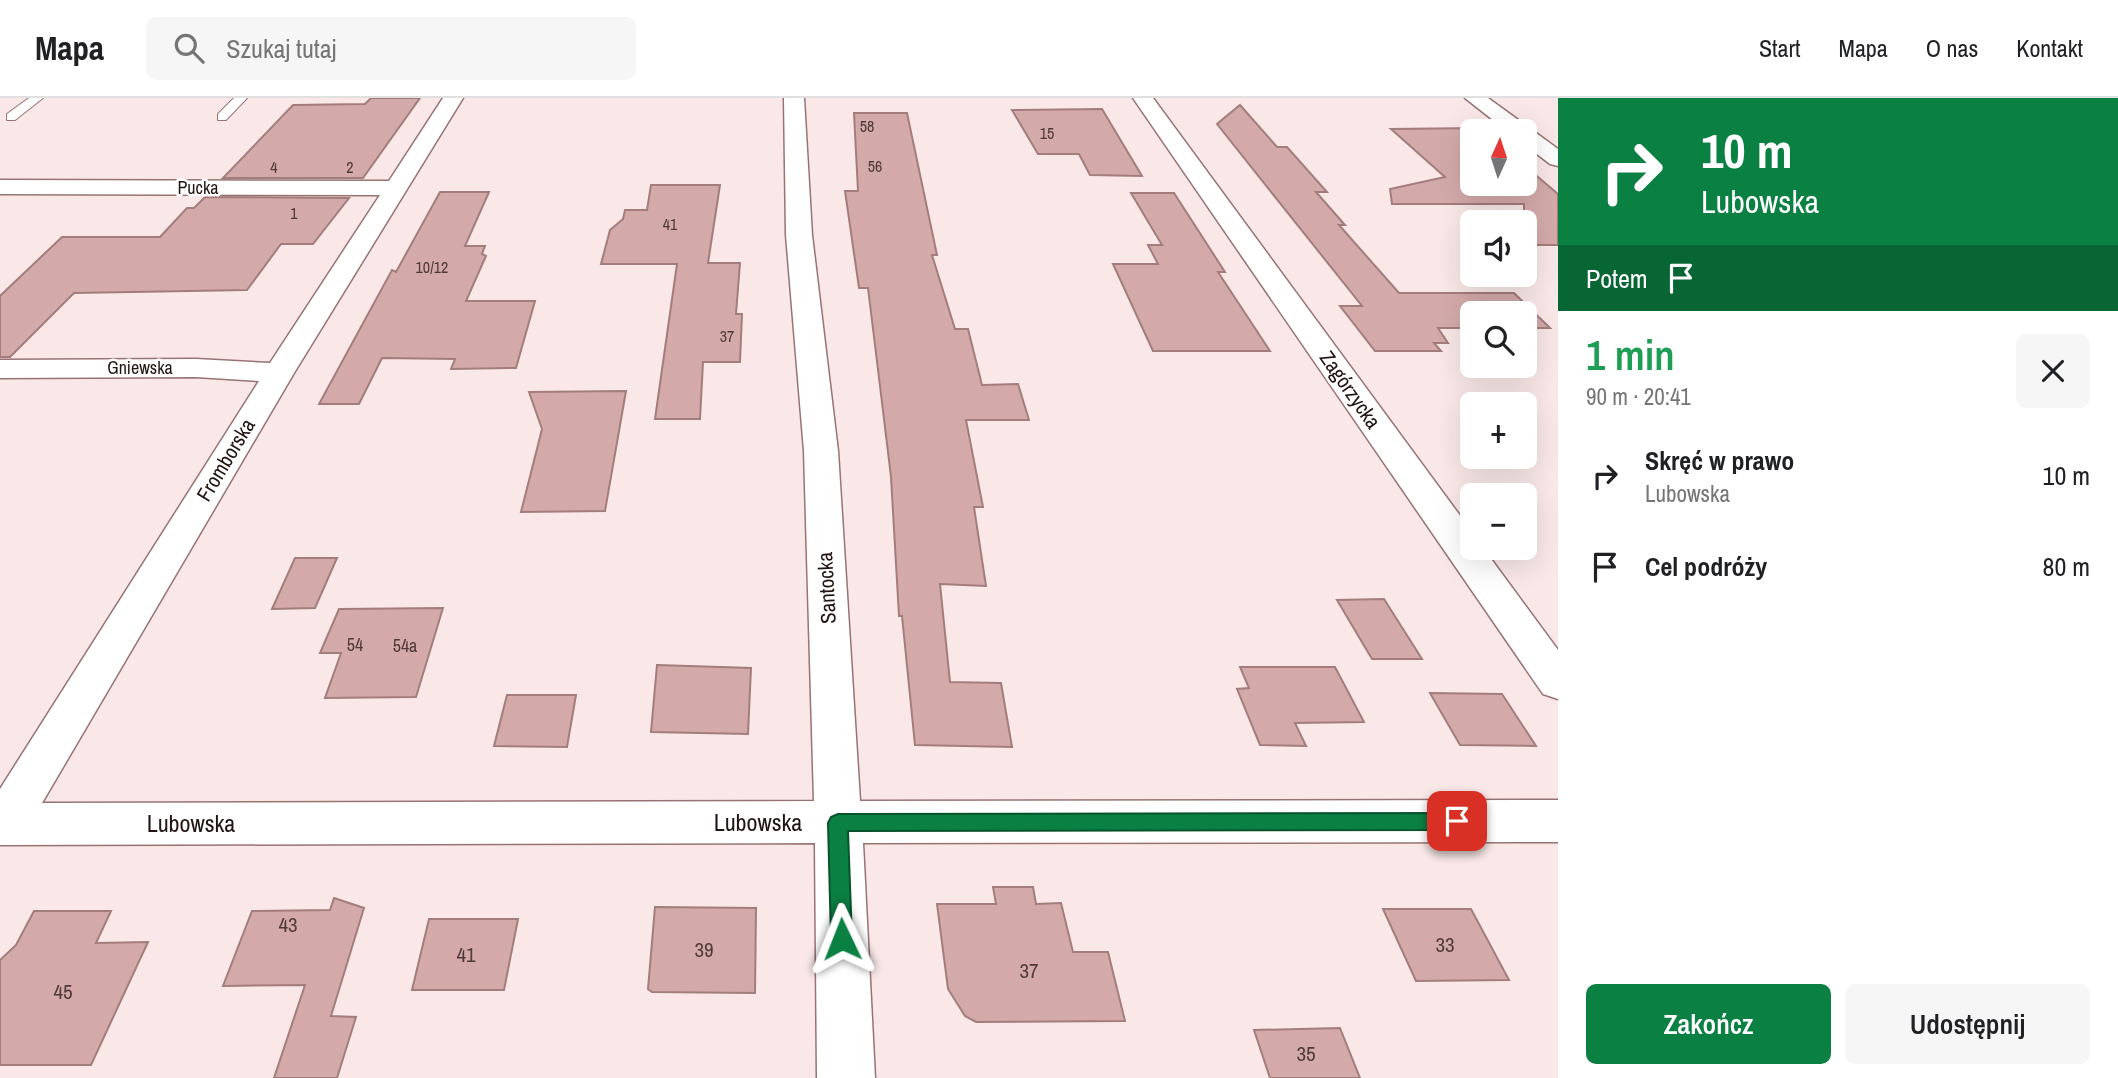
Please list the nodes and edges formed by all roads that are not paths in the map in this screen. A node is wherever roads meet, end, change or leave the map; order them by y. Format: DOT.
graph roads {
  1 [pos="37,98"];
  2 [pos="241,98"];
  3 [pos="453,98"];
  4 [pos="794,98"];
  5 [pos="1143,98"];
  6 [pos="1475,98"];
  7 [pos="11,117"];
  8 [pos="222,117"];
  9 [pos="1503,119"];
  10 [pos="1537,144"];
  11 [pos="1558,159"];
  12 [pos="0,187"];
  13 [pos="397,188"];
  14 [pos="0,369"];
  15 [pos="279,373"];
  16 [pos="1558,682"];
  17 [pos="1558,821"];
  18 [pos="838,823"];
  19 [pos="2,824"];
  20 [pos="846,1078"];
  1 -- 7 [label="lane"];
  2 -- 8 [label="lane"];
  3 -- 13 [label="street, Fromborska"];
  4 -- 18 [label="street, Santocka"];
  5 -- 16 [label="street, Zagórzycka"];
  6 -- 9 [label="street"];
  10 -- 11 [label="street"];
  12 -- 13 [label="street, Pucka"];
  13 -- 15 [label="street, Fromborska"];
  14 -- 15 [label="street, Gniewska"];
  15 -- 19 [label="street, Fromborska"];
  17 -- 18 [label="street, Lubowska"];
  18 -- 19 [label="street, Lubowska"];
  18 -- 20 [label="street, Santocka"];
}
